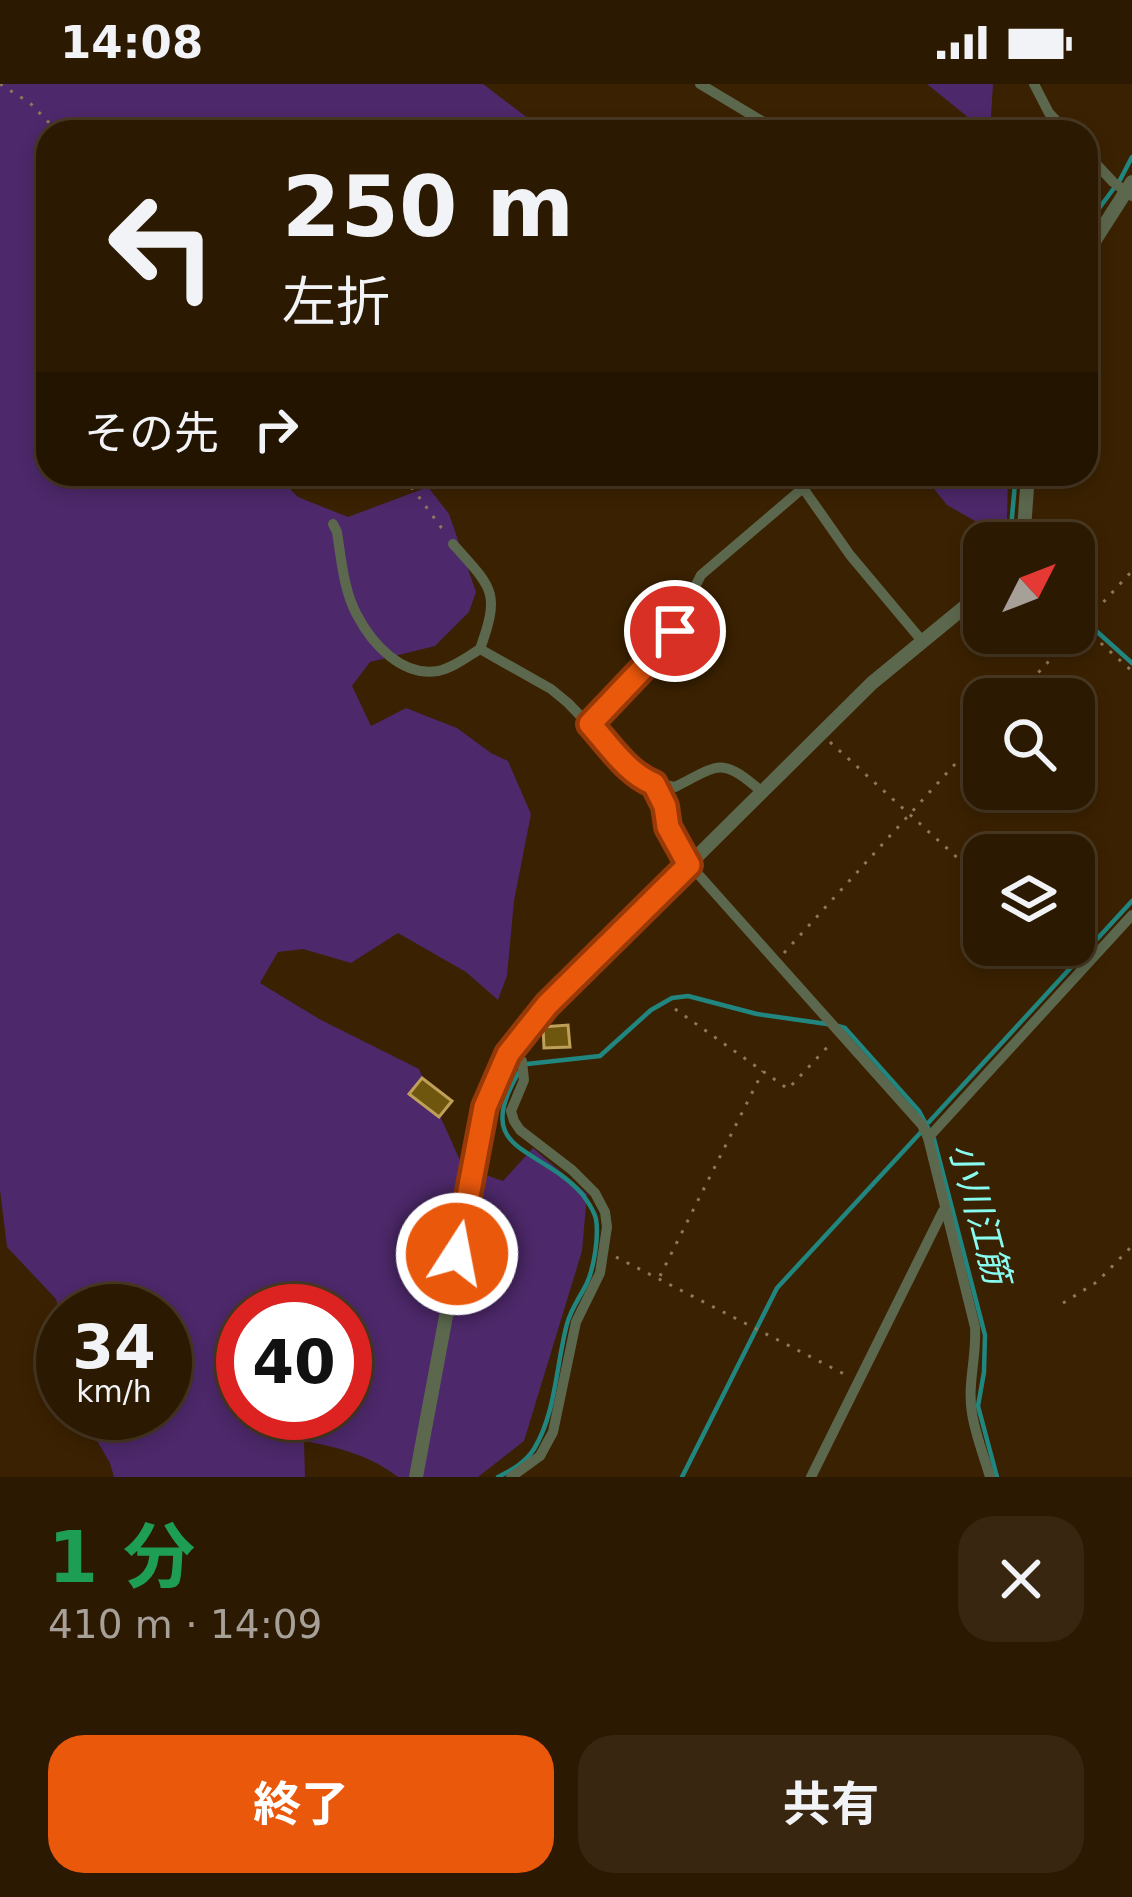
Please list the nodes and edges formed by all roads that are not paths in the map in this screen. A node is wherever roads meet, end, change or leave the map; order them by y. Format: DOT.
graph roads {
  1 [pos="700,84"];
  2 [pos="1034,84"];
  3 [pos="760,120"];
  4 [pos="1056,120"];
  5 [pos="1098,163"];
  6 [pos="1125,188"];
  7 [pos="1098,234"];
  8 [pos="1027,486"];
  9 [pos="1025,522"];
  10 [pos="332,524"];
  11 [pos="453,544"];
  12 [pos="963,609"];
  13 [pos="923,642"];
  14 [pos="480,650"];
  15 [pos="590,724"];
  16 [pos="654,784"];
  17 [pos="761,791"];
  18 [pos="689,865"];
  19 [pos="1131,919"];
  20 [pos="518,1063"];
  21 [pos="928,1132"];
  22 [pos="944,1210"];
  23 [pos="416,1477"];
  24 [pos="511,1477"];
  25 [pos="811,1477"];
  26 [pos="990,1477"];
  1 -- 3 [label="street"];
  2 -- 4 [label="street"];
  5 -- 6 [label="street"];
  6 -- 7 [label="street"];
  8 -- 9 [label="street"];
  10 -- 14 [label="street"];
  11 -- 14 [label="street"];
  12 -- 13 [label="street"];
  13 -- 15 [label="street"];
  13 -- 17 [label="street"];
  14 -- 15 [label="street"];
  15 -- 16 [label="street"];
  16 -- 17 [label="street"];
  16 -- 18 [label="street"];
  17 -- 18 [label="street"];
  18 -- 20 [label="street"];
  18 -- 21 [label="street"];
  19 -- 21 [label="street"];
  20 -- 23 [label="street"];
  20 -- 24 [label="street"];
  21 -- 22 [label="street"];
  22 -- 25 [label="street"];
  22 -- 26 [label="street"];
}
